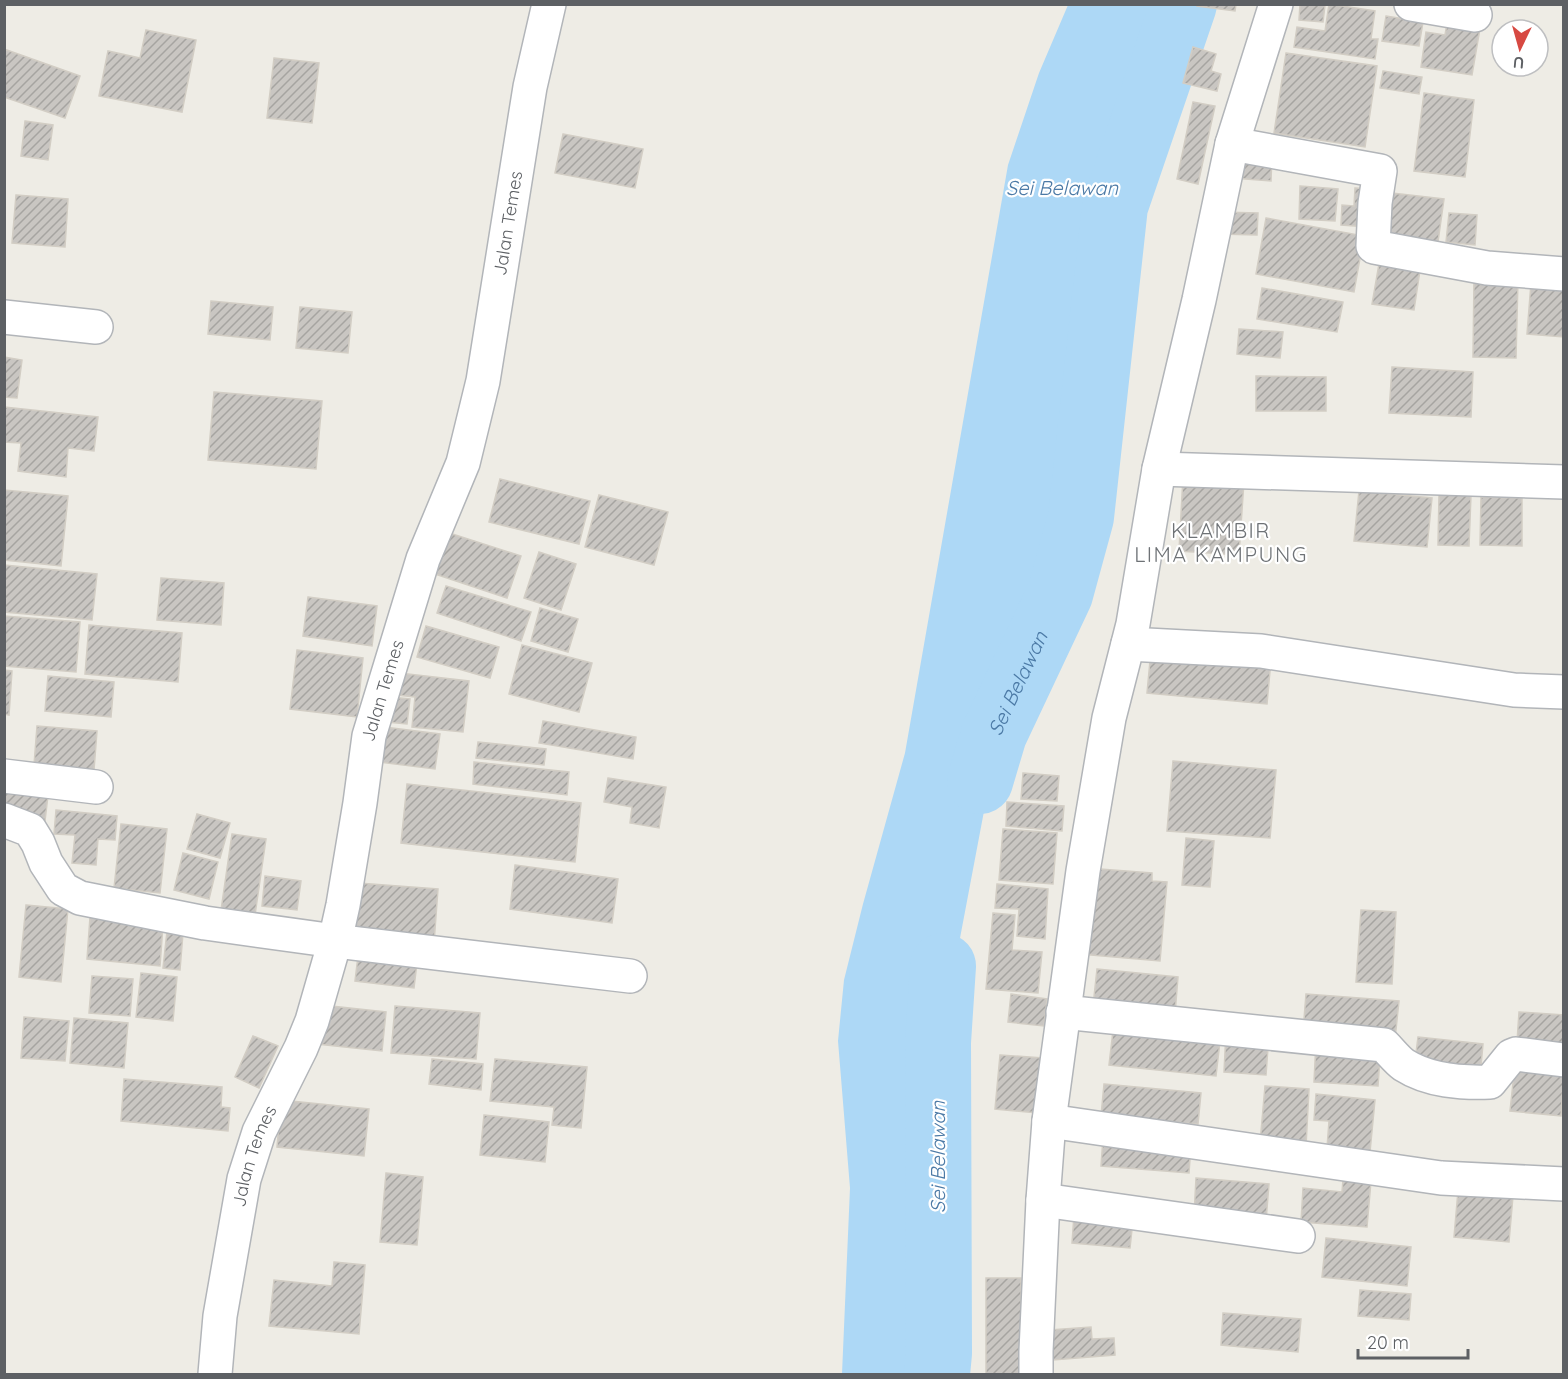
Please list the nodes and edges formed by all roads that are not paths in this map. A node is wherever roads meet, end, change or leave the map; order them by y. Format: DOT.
graph roads {
  1 [pos="549,4"];
  2 [pos="1276,4"];
  3 [pos="1411,4"];
  4 [pos="1475,15"];
  5 [pos="1232,144"];
  6 [pos="1563,274"];
  7 [pos="4,317"];
  8 [pos="96,327"];
  9 [pos="1159,469"];
  10 [pos="1563,482"];
  11 [pos="1128,644"];
  12 [pos="1563,692"];
  13 [pos="4,776"];
  14 [pos="96,787"];
  15 [pos="4,820"];
  16 [pos="335,941"];
  17 [pos="630,976"];
  18 [pos="1063,1012"];
  19 [pos="1563,1060"];
  20 [pos="1049,1121"];
  21 [pos="1563,1184"];
  22 [pos="1043,1200"];
  23 [pos="1298,1236"];
  24 [pos="215,1374"];
  25 [pos="1036,1374"];
  1 -- 16 [label="street, Jalan Temes"];
  2 -- 5 [label="street"];
  3 -- 4 [label="street"];
  5 -- 6 [label="street"];
  5 -- 9 [label="street"];
  7 -- 8 [label="street"];
  9 -- 10 [label="street"];
  9 -- 11 [label="street"];
  11 -- 12 [label="street"];
  11 -- 18 [label="street"];
  13 -- 14 [label="street"];
  15 -- 16 [label="street"];
  16 -- 17 [label="street"];
  16 -- 24 [label="street, Jalan Temes"];
  18 -- 19 [label="street"];
  18 -- 20 [label="street"];
  20 -- 21 [label="street"];
  20 -- 22 [label="street"];
  22 -- 23 [label="street"];
  22 -- 25 [label="street"];
}
